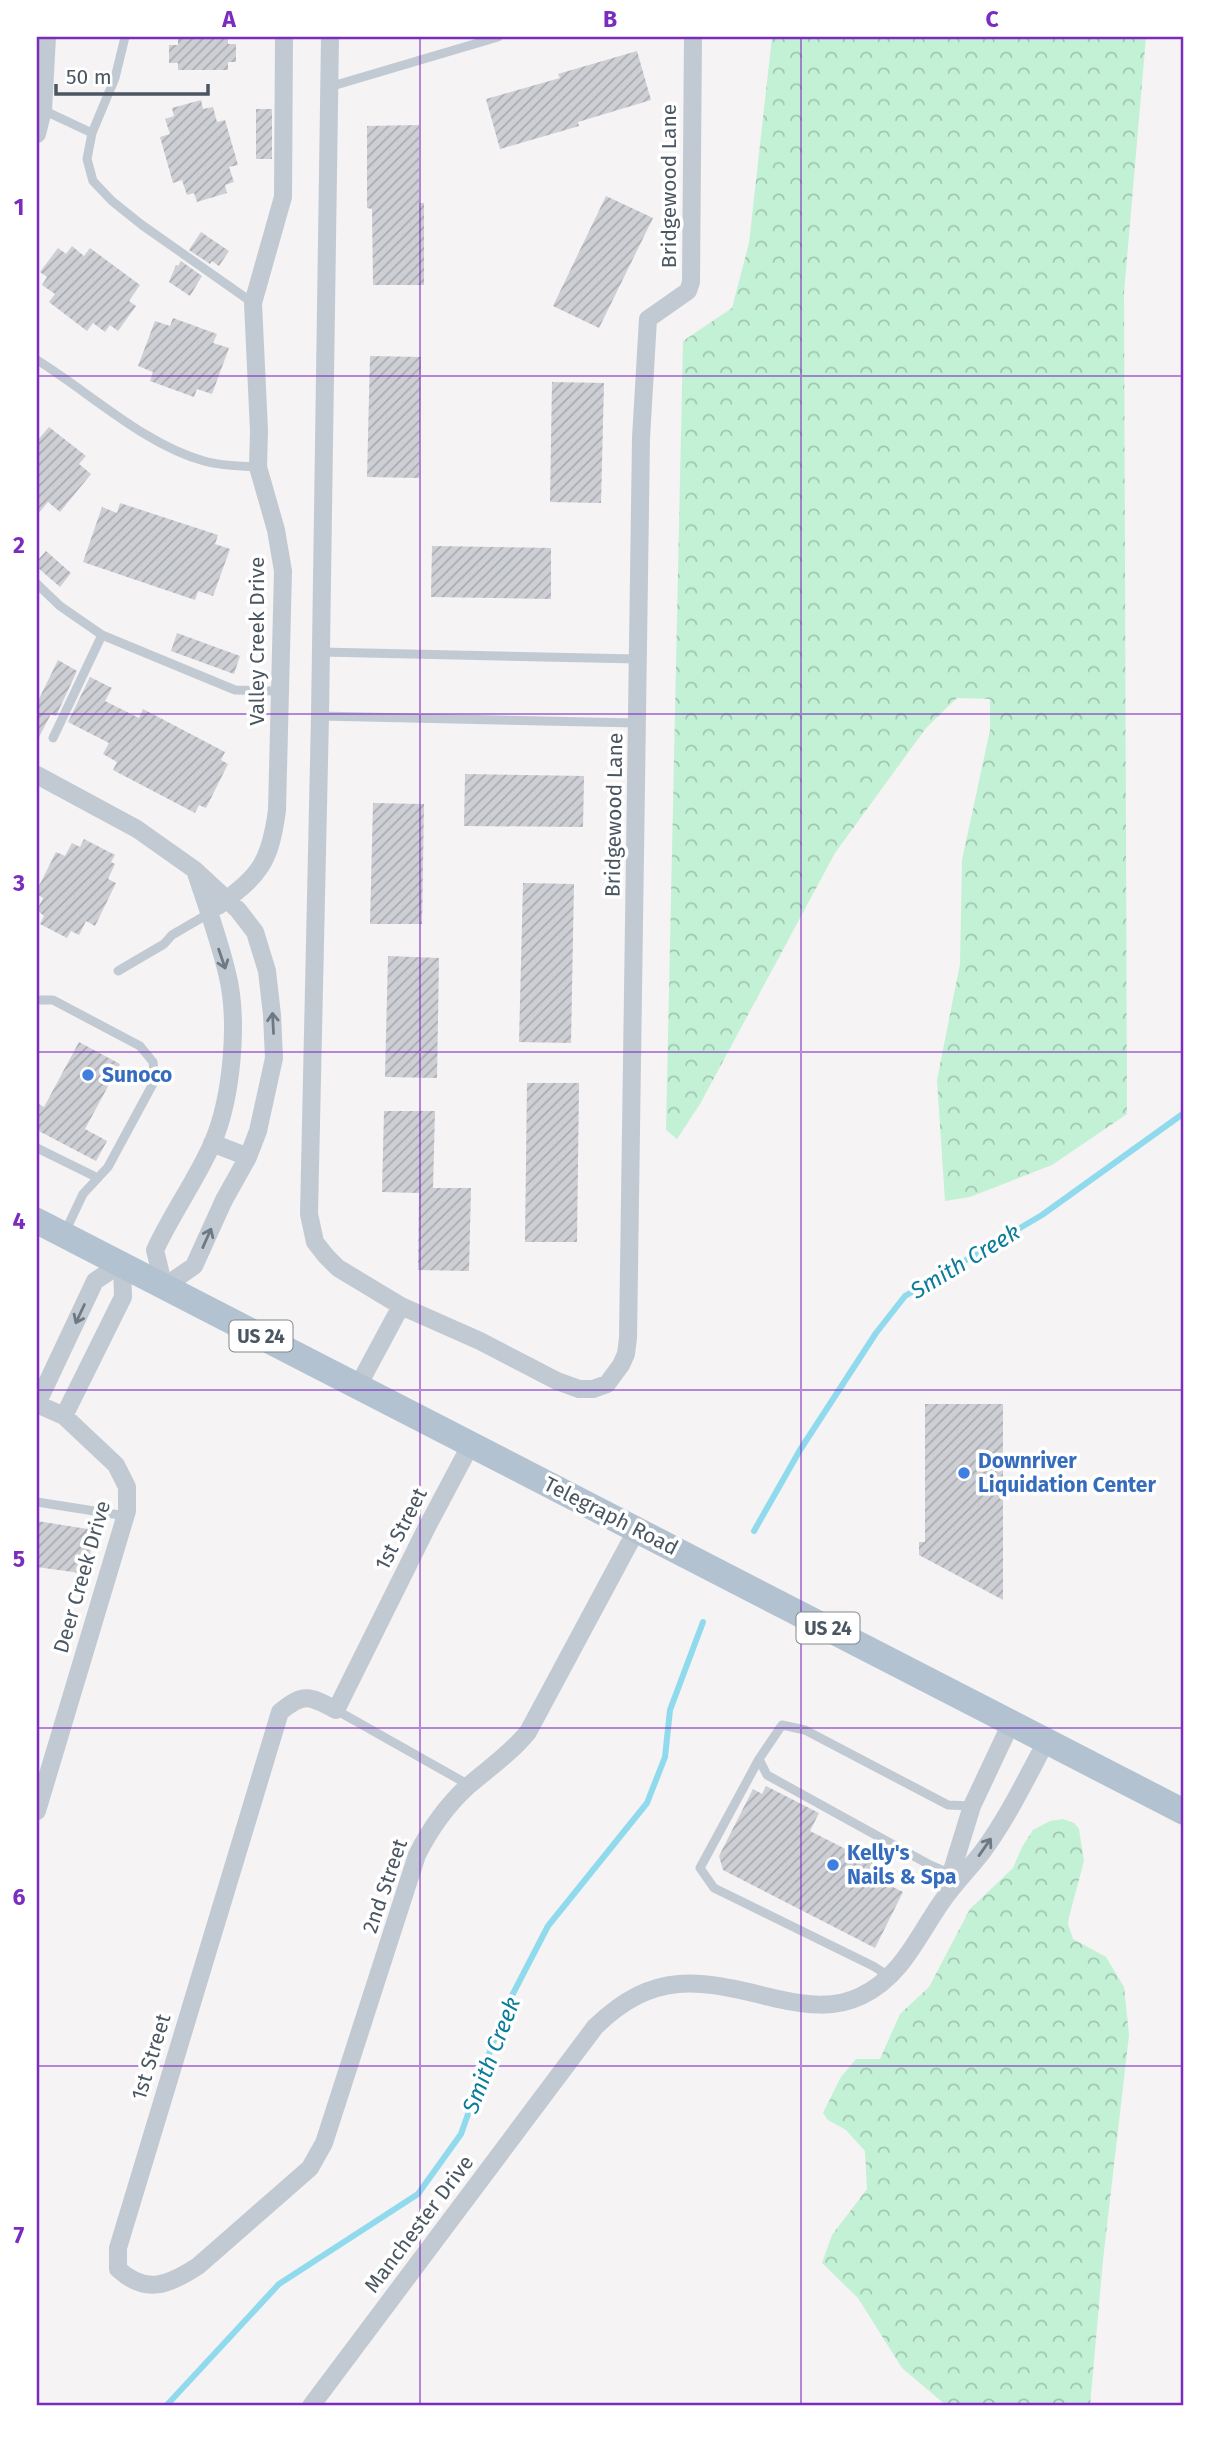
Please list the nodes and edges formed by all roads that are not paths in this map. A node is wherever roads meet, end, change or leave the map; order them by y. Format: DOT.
graph roads {
  1 [pos="47,37"];
  2 [pos="125,37"];
  3 [pos="284,37"];
  4 [pos="330,37"];
  5 [pos="498,37"];
  6 [pos="692,37"];
  7 [pos="329,87"];
  8 [pos="43,110"];
  9 [pos="92,133"];
  10 [pos="37,134"];
  11 [pos="253,303"];
  12 [pos="37,360"];
  13 [pos="258,467"];
  14 [pos="37,584"];
  15 [pos="102,635"];
  16 [pos="321,652"];
  17 [pos="638,659"];
  18 [pos="280,691"];
  19 [pos="320,716"];
  20 [pos="638,723"];
  21 [pos="53,738"];
  22 [pos="38,779"];
  23 [pos="195,870"];
  24 [pos="227,900"];
  25 [pos="208,914"];
  26 [pos="118,971"];
  27 [pos="37,1000"];
  28 [pos="212,1143"];
  29 [pos="37,1148"];
  30 [pos="248,1157"];
  31 [pos="98,1178"];
  32 [pos="37,1221"];
  33 [pos="64,1234"];
  34 [pos="122,1264"];
  35 [pos="164,1287"];
  36 [pos="401,1306"];
  37 [pos="358,1386"];
  38 [pos="37,1404"];
  39 [pos="64,1416"];
  40 [pos="471,1444"];
  41 [pos="37,1502"];
  42 [pos="126,1516"];
  43 [pos="637,1529"];
  44 [pos="336,1710"];
  45 [pos="1011,1723"];
  46 [pos="1047,1740"];
  47 [pos="759,1759"];
  48 [pos="469,1786"];
  49 [pos="972,1806"];
  50 [pos="37,1811"];
  51 [pos="1184,1812"];
  52 [pos="951,1874"];
  53 [pos="943,1900"];
  54 [pos="889,1976"];
  55 [pos="295,2181"];
  56 [pos="311,2406"];
  1 -- 8 [label="street"];
  2 -- 9 [label="lane"];
  3 -- 11 [label="street, Valley Creek Drive"];
  4 -- 7 [label="street, Bridgewood Lane"];
  5 -- 7 [label="lane"];
  6 -- 17 [label="street, Bridgewood Lane"];
  7 -- 16 [label="street, Bridgewood Lane"];
  8 -- 9 [label="lane"];
  8 -- 10 [label="street"];
  9 -- 11 [label="lane"];
  11 -- 13 [label="street, Valley Creek Drive"];
  12 -- 13 [label="lane"];
  13 -- 18 [label="street, Valley Creek Drive"];
  14 -- 15 [label="lane"];
  15 -- 18 [label="lane"];
  15 -- 21 [label="lane"];
  16 -- 17 [label="lane"];
  16 -- 19 [label="street, Bridgewood Lane"];
  17 -- 20 [label="street, Bridgewood Lane"];
  18 -- 24 [label="street, Valley Creek Drive"];
  19 -- 20 [label="lane"];
  19 -- 36 [label="street, Bridgewood Lane"];
  20 -- 36 [label="street, Bridgewood Lane"];
  22 -- 23 [label="street"];
  23 -- 24 [label="street"];
  23 -- 25 [label="street"];
  24 -- 25 [label="street, Valley Creek Drive"];
  30 -- 24 [label="street, one-way"];
  25 -- 26 [label="lane"];
  25 -- 28 [label="street, one-way"];
  27 -- 31 [label="lane"];
  28 -- 30 [label="street"];
  28 -- 35 [label="street"];
  29 -- 31 [label="lane"];
  35 -- 30 [label="street, one-way"];
  31 -- 33 [label="lane"];
  32 -- 33 [label="main road, Telegraph Road / US 24"];
  33 -- 34 [label="main road, Telegraph Road / US 24"];
  34 -- 35 [label="main road, Telegraph Road / US 24"];
  34 -- 38 [label="street, Deer Creek Drive, one-way"];
  34 -- 39 [label="street"];
  35 -- 37 [label="main road, Telegraph Road / US 24"];
  36 -- 37 [label="street"];
  37 -- 40 [label="main road, Telegraph Road / US 24"];
  38 -- 39 [label="street, Deer Creek Drive"];
  39 -- 42 [label="street, Deer Creek Drive"];
  40 -- 43 [label="main road, Telegraph Road / US 24"];
  40 -- 44 [label="street, 1st Street"];
  41 -- 42 [label="lane"];
  42 -- 50 [label="street, Deer Creek Drive"];
  43 -- 45 [label="main road, Telegraph Road / US 24"];
  43 -- 48 [label="street, 2nd Street"];
  44 -- 48 [label="lane, 1st Street"];
  44 -- 55 [label="street, 1st Street"];
  45 -- 46 [label="main road, Telegraph Road / US 24"];
  45 -- 49 [label="street, Manchester Drive"];
  46 -- 51 [label="main road, Telegraph Road / US 24"];
  53 -- 46 [label="street, Manchester Drive, one-way"];
  47 -- 49 [label="lane"];
  47 -- 52 [label="lane"];
  47 -- 54 [label="lane"];
  48 -- 55 [label="street, 2nd Street"];
  49 -- 52 [label="street, Manchester Drive"];
  52 -- 53 [label="street, Manchester Drive"];
  53 -- 54 [label="street, Manchester Drive"];
  54 -- 56 [label="street, Manchester Drive"];
}
